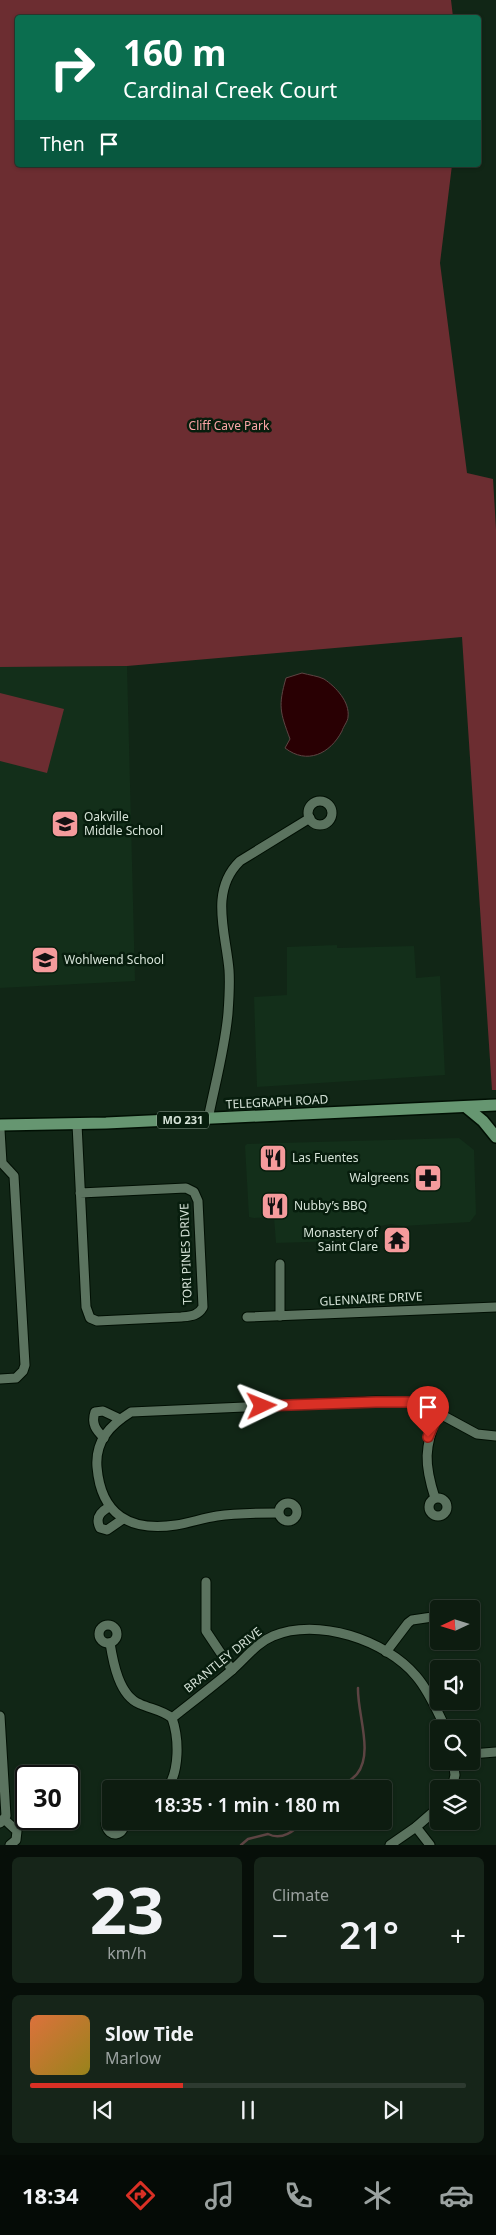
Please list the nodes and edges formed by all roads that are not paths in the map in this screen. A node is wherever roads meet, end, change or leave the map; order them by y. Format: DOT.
graph roads {
  1 [pos="310,818"];
  2 [pos="496,1105"];
  3 [pos="466,1106"];
  4 [pos="208,1118"];
  5 [pos="77,1124"];
  6 [pos="0,1125"];
  7 [pos="0,1130"];
  8 [pos="496,1138"];
  9 [pos="80,1193"];
  10 [pos="280,1264"];
  11 [pos="496,1307"];
  12 [pos="280,1316"];
  13 [pos="247,1317"];
  14 [pos="0,1379"];
  15 [pos="438,1414"];
  16 [pos="120,1419"];
  17 [pos="496,1436"];
  18 [pos="104,1438"];
  19 [pos="435,1498"];
  20 [pos="109,1507"];
  21 [pos="278,1513"];
  22 [pos="123,1519"];
  23 [pos="206,1582"];
  24 [pos="430,1617"];
  25 [pos="110,1644"];
  26 [pos="386,1652"];
  27 [pos="232,1670"];
  28 [pos="0,1716"];
  29 [pos="172,1718"];
  30 [pos="441,1720"];
  31 [pos="496,1752"];
  32 [pos="480,1753"];
  33 [pos="171,1780"];
  34 [pos="430,1814"];
  35 [pos="2,1821"];
  36 [pos="416,1827"];
  37 [pos="108,1830"];
  38 [pos="122,1830"];
  39 [pos="0,1844"];
  40 [pos="10,1845"];
  41 [pos="390,1845"];
  42 [pos="430,1845"];
  1 -- 4 [label="street"];
  2 -- 3 [label="main road, TELEGRAPH ROAD / MO 231"];
  3 -- 4 [label="main road, TELEGRAPH ROAD / MO 231"];
  3 -- 8 [label="main road"];
  4 -- 5 [label="main road, TELEGRAPH ROAD / MO 231"];
  5 -- 6 [label="main road, TELEGRAPH ROAD / MO 231"];
  5 -- 9 [label="street, TORI PINES DRIVE"];
  7 -- 14 [label="street"];
  9 -- 9 [label="street, TORI PINES DRIVE"];
  10 -- 12 [label="street"];
  11 -- 12 [label="street, GLENNAIRE DRIVE"];
  12 -- 13 [label="street, GLENNAIRE DRIVE"];
  15 -- 16 [label="street"];
  15 -- 17 [label="street"];
  15 -- 19 [label="street"];
  16 -- 18 [label="street"];
  16 -- 18 [label="street"];
  18 -- 20 [label="street"];
  20 -- 22 [label="street"];
  20 -- 22 [label="street"];
  21 -- 22 [label="street"];
  23 -- 27 [label="street"];
  24 -- 26 [label="street"];
  25 -- 29 [label="street"];
  26 -- 27 [label="street, BRANTLEY DRIVE"];
  26 -- 30 [label="street, BRANTLEY DRIVE"];
  27 -- 29 [label="street, BRANTLEY DRIVE"];
  28 -- 35 [label="street"];
  29 -- 33 [label="street"];
  31 -- 32 [label="street"];
  34 -- 36 [label="street"];
  35 -- 40 [label="street"];
  36 -- 41 [label="street"];
  36 -- 42 [label="street"];
  37 -- 38 [label="street"];
  39 -- 40 [label="street"];
}
